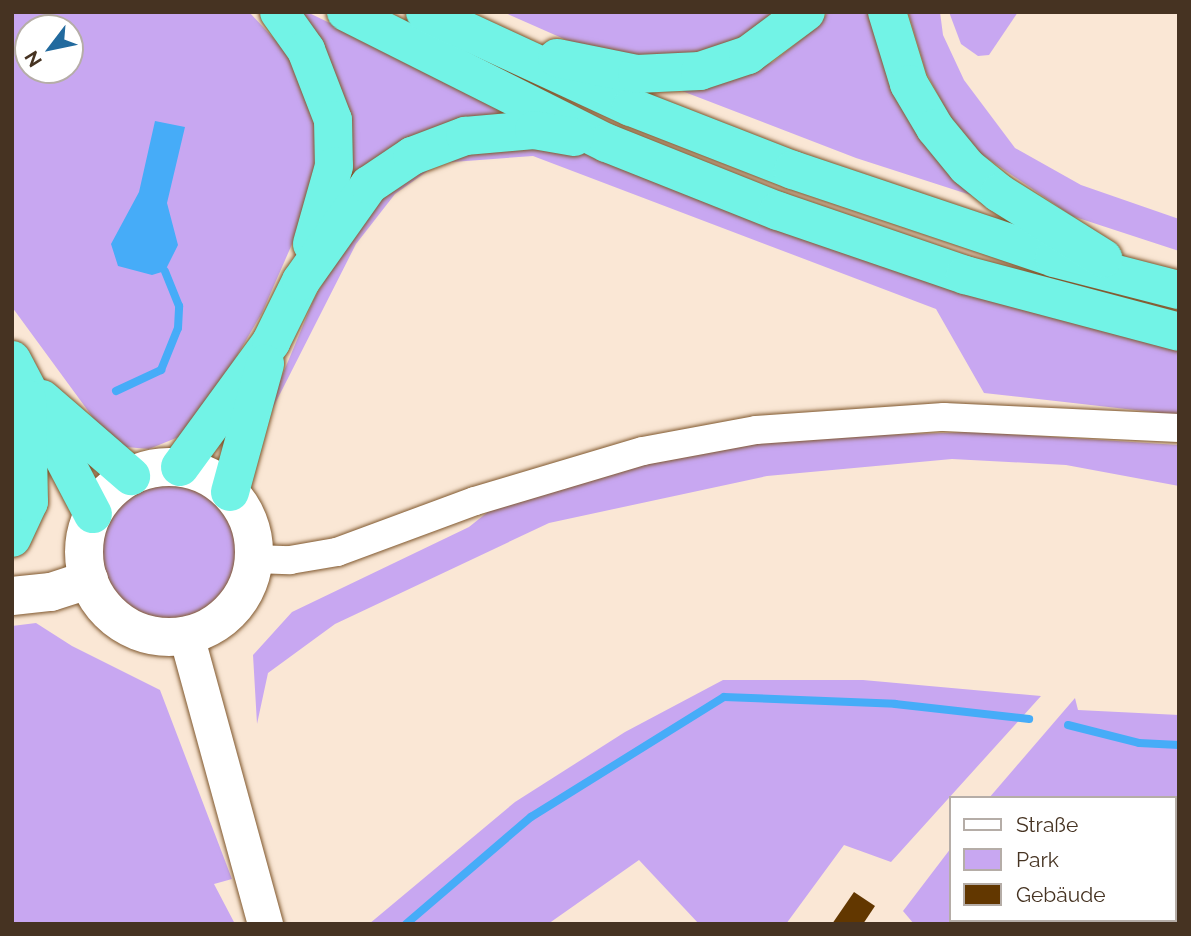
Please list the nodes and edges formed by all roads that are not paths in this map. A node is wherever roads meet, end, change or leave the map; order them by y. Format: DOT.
graph roads {
  1 [pos="279,12"];
  2 [pos="346,12"];
  3 [pos="425,12"];
  4 [pos="806,12"];
  5 [pos="887,12"];
  6 [pos="488,43"];
  7 [pos="607,142"];
  8 [pos="301,281"];
  9 [pos="1163,287"];
  10 [pos="1179,332"];
  11 [pos="271,342"];
  12 [pos="19,373"];
  13 [pos="1179,428"];
  14 [pos="180,467"];
  15 [pos="131,475"];
  16 [pos="230,492"];
  17 [pos="93,514"];
  18 [pos="12,538"];
  19 [pos="254,559"];
  20 [pos="89,580"];
  21 [pos="12,596"];
  22 [pos="186,635"];
  23 [pos="265,924"];
  1 -- 8 [label="highway"];
  2 -- 7 [label="highway"];
  3 -- 6 [label="highway"];
  4 -- 6 [label="highway"];
  5 -- 9 [label="highway"];
  6 -- 9 [label="highway"];
  7 -- 8 [label="highway"];
  7 -- 10 [label="highway"];
  8 -- 11 [label="highway"];
  11 -- 14 [label="highway"];
  11 -- 16 [label="highway"];
  12 -- 15 [label="highway"];
  12 -- 17 [label="highway"];
  12 -- 18 [label="highway"];
  13 -- 19 [label="street"];
  14 -- 15 [label="main road"];
  14 -- 16 [label="main road"];
  15 -- 17 [label="main road"];
  16 -- 19 [label="main road"];
  17 -- 20 [label="main road"];
  19 -- 22 [label="main road"];
  20 -- 21 [label="main road"];
  20 -- 22 [label="main road"];
  22 -- 23 [label="street"];
}
